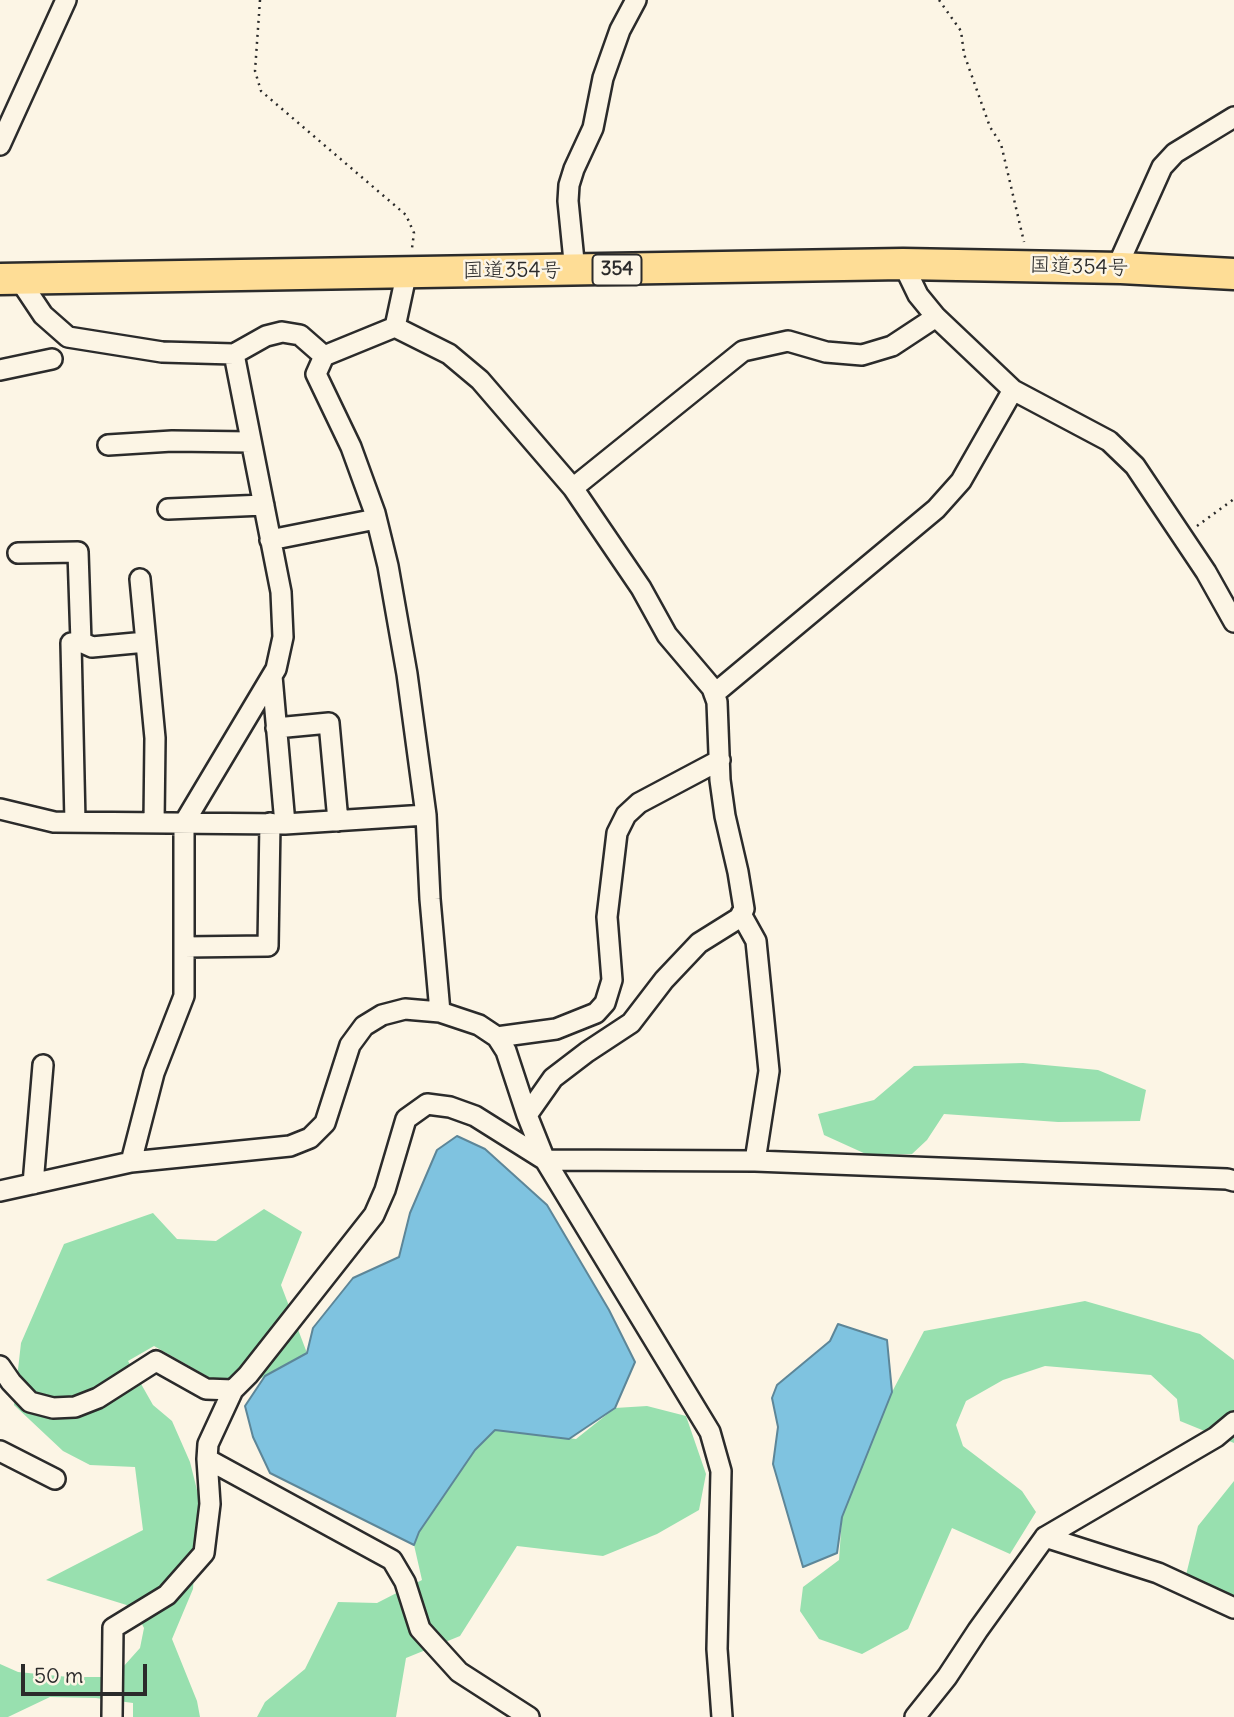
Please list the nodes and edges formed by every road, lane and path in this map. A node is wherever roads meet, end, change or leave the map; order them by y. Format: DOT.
graph roads {
  1 [pos="66,0"];
  2 [pos="260,0"];
  3 [pos="636,0"];
  4 [pos="939,0"];
  5 [pos="1234,117"];
  6 [pos="2,136"];
  7 [pos="903,264"];
  8 [pos="1030,266"];
  9 [pos="1121,268"];
  10 [pos="407,271"];
  11 [pos="575,271"];
  12 [pos="1234,274"];
  13 [pos="9,279"];
  14 [pos="936,317"];
  15 [pos="395,327"];
  16 [pos="234,354"];
  17 [pos="324,356"];
  18 [pos="52,359"];
  19 [pos="0,370"];
  20 [pos="1013,390"];
  21 [pos="251,442"];
  22 [pos="108,445"];
  23 [pos="573,488"];
  24 [pos="1234,499"];
  25 [pos="264,505"];
  26 [pos="168,509"];
  27 [pos="376,519"];
  28 [pos="1182,537"];
  29 [pos="271,540"];
  30 [pos="18,553"];
  31 [pos="140,579"];
  32 [pos="1234,622"];
  33 [pos="81,642"];
  34 [pos="146,642"];
  35 [pos="272,676"];
  36 [pos="714,694"];
  37 [pos="276,728"];
  38 [pos="720,760"];
  39 [pos="0,808"];
  40 [pos="426,815"];
  41 [pos="338,821"];
  42 [pos="75,822"];
  43 [pos="154,823"];
  44 [pos="184,823"];
  45 [pos="277,824"];
  46 [pos="741,914"];
  47 [pos="184,947"];
  48 [pos="440,1012"];
  49 [pos="496,1037"];
  50 [pos="43,1065"];
  51 [pos="527,1115"];
  52 [pos="545,1160"];
  53 [pos="755,1161"];
  54 [pos="131,1162"];
  55 [pos="1234,1181"];
  56 [pos="33,1184"];
  57 [pos="0,1191"];
  58 [pos="0,1366"];
  59 [pos="233,1390"];
  60 [pos="1234,1422"];
  61 [pos="0,1451"];
  62 [pos="207,1460"];
  63 [pos="55,1479"];
  64 [pos="1045,1536"];
  65 [pos="1234,1608"];
  66 [pos="112,1717"];
  67 [pos="529,1717"];
  68 [pos="722,1717"];
  69 [pos="915,1717"];
  1 -- 6 [label="street"];
  2 -- 10 [label="path"];
  3 -- 11 [label="street"];
  4 -- 8 [label="path"];
  5 -- 9 [label="street"];
  7 -- 8 [label="highway, 国道354号 / 354"];
  7 -- 11 [label="highway, 国道354号 / 354"];
  7 -- 14 [label="street"];
  8 -- 9 [label="highway, 国道354号 / 354"];
  9 -- 12 [label="highway, 国道354号 / 354"];
  10 -- 11 [label="highway, 国道354号 / 354"];
  10 -- 13 [label="highway, 国道354号 / 354"];
  10 -- 15 [label="street"];
  13 -- 16 [label="street"];
  14 -- 20 [label="street"];
  14 -- 23 [label="street"];
  15 -- 17 [label="street"];
  15 -- 23 [label="street"];
  16 -- 17 [label="street"];
  16 -- 21 [label="street"];
  17 -- 27 [label="street"];
  18 -- 19 [label="street"];
  20 -- 28 [label="street"];
  20 -- 36 [label="street"];
  21 -- 22 [label="street"];
  21 -- 25 [label="street"];
  23 -- 36 [label="street"];
  24 -- 28 [label="path"];
  25 -- 26 [label="street"];
  25 -- 29 [label="street"];
  27 -- 29 [label="street"];
  27 -- 40 [label="street"];
  28 -- 32 [label="street"];
  29 -- 35 [label="street"];
  30 -- 33 [label="street"];
  31 -- 34 [label="street"];
  33 -- 34 [label="street"];
  33 -- 42 [label="street"];
  34 -- 43 [label="street"];
  35 -- 37 [label="street"];
  35 -- 44 [label="street"];
  36 -- 38 [label="street"];
  37 -- 41 [label="street"];
  37 -- 45 [label="street"];
  38 -- 46 [label="street"];
  38 -- 49 [label="street"];
  39 -- 42 [label="street"];
  40 -- 41 [label="street"];
  40 -- 48 [label="street"];
  41 -- 45 [label="street"];
  42 -- 43 [label="street"];
  43 -- 44 [label="street"];
  44 -- 45 [label="street"];
  44 -- 47 [label="street"];
  45 -- 47 [label="street"];
  46 -- 51 [label="street"];
  46 -- 53 [label="street"];
  47 -- 54 [label="street"];
  48 -- 49 [label="street"];
  48 -- 54 [label="street"];
  49 -- 51 [label="street"];
  50 -- 56 [label="street"];
  51 -- 52 [label="street"];
  52 -- 53 [label="street"];
  52 -- 59 [label="street"];
  52 -- 68 [label="street"];
  53 -- 55 [label="street"];
  54 -- 56 [label="street"];
  56 -- 57 [label="street"];
  58 -- 59 [label="street"];
  59 -- 62 [label="street"];
  60 -- 64 [label="street"];
  61 -- 63 [label="street"];
  62 -- 66 [label="street"];
  62 -- 67 [label="street"];
  64 -- 65 [label="street"];
  64 -- 69 [label="street"];
}
